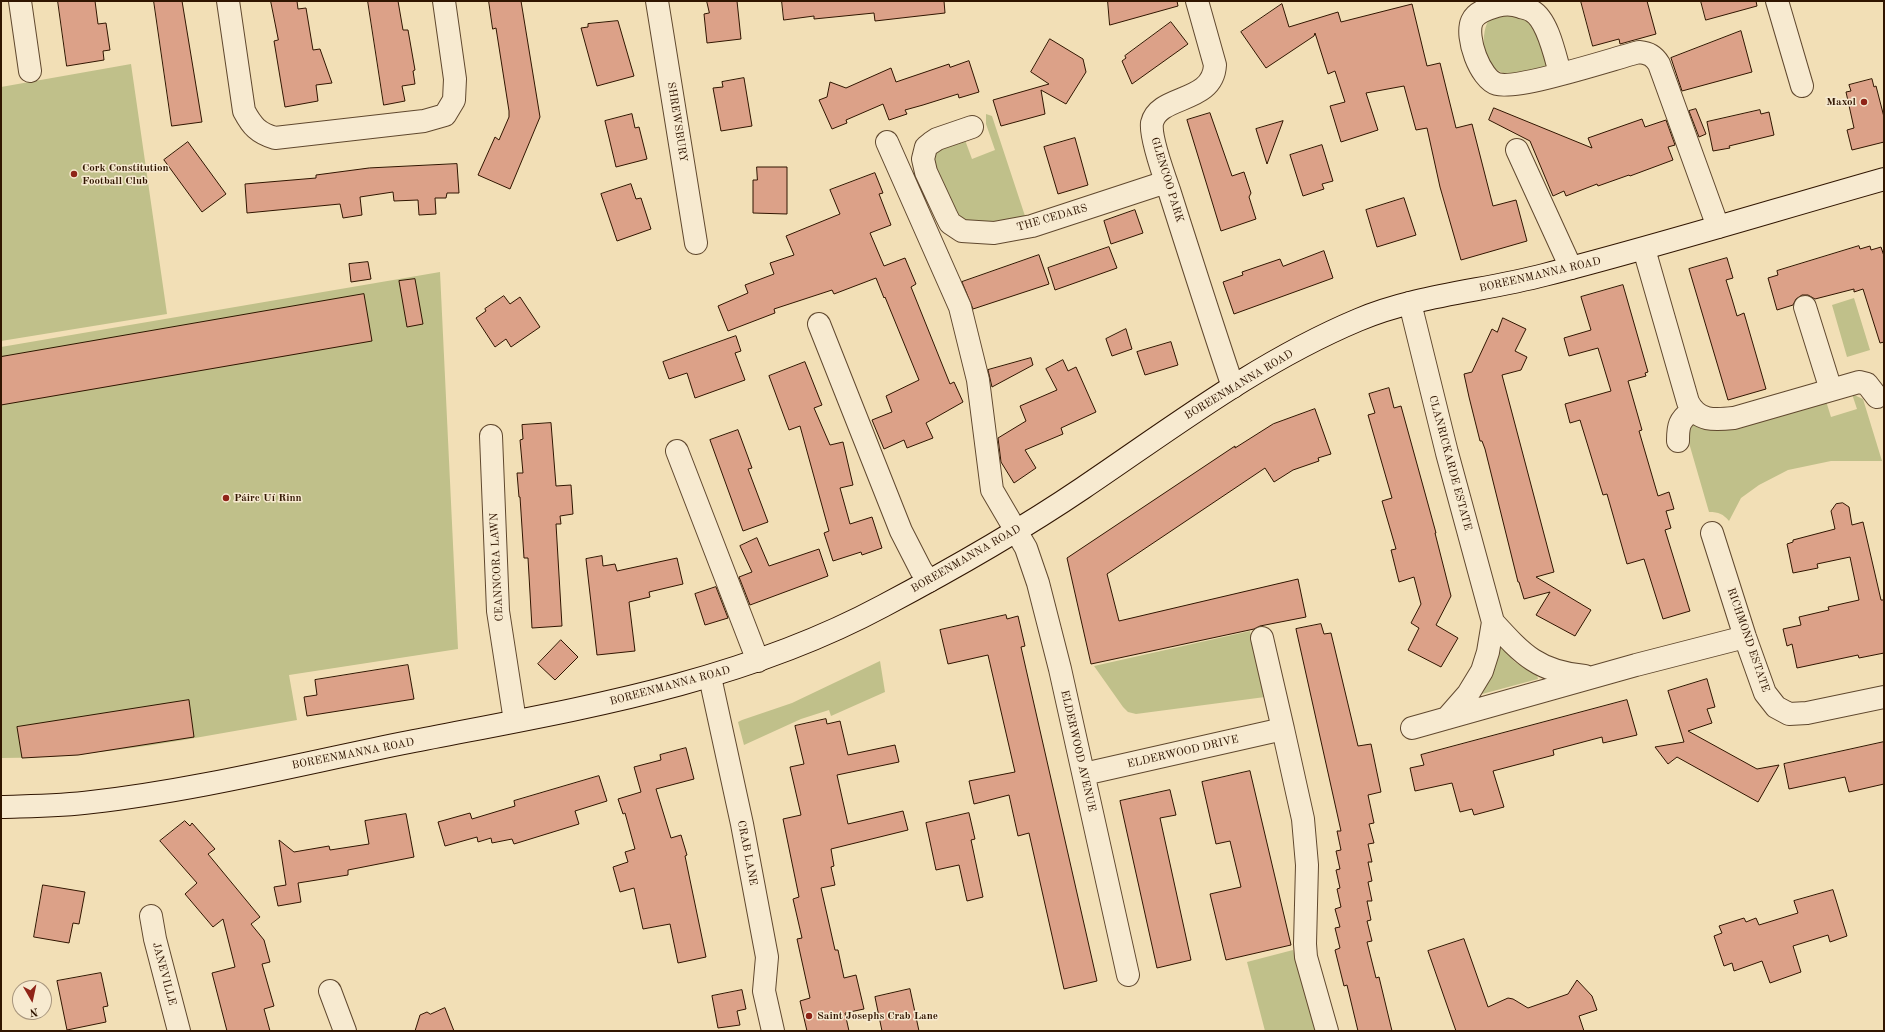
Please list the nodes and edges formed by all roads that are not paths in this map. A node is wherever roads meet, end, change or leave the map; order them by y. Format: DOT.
graph roads {
  1 [pos="20,1"];
  2 [pos="228,1"];
  3 [pos="444,1"];
  4 [pos="657,1"];
  5 [pos="1197,1"];
  6 [pos="1777,1"];
  7 [pos="30,71"];
  8 [pos="1560,73"];
  9 [pos="1802,86"];
  10 [pos="972,127"];
  11 [pos="887,142"];
  12 [pos="1517,150"];
  13 [pos="1884,179"];
  14 [pos="1166,182"];
  15 [pos="1718,227"];
  16 [pos="696,243"];
  17 [pos="1644,249"];
  18 [pos="1571,268"];
  19 [pos="1410,303"];
  20 [pos="1805,307"];
  21 [pos="819,324"];
  22 [pos="1233,387"];
  23 [pos="1831,390"];
  24 [pos="1877,397"];
  25 [pos="1692,410"];
  26 [pos="491,436"];
  27 [pos="1678,442"];
  28 [pos="676,451"];
  29 [pos="1016,531"];
  30 [pos="1712,533"];
  31 [pos="929,581"];
  32 [pos="1493,622"];
  33 [pos="1745,637"];
  34 [pos="1262,638"];
  35 [pos="758,661"];
  36 [pos="1594,676"];
  37 [pos="710,677"];
  38 [pos="1884,697"];
  39 [pos="1447,718"];
  40 [pos="515,721"];
  41 [pos="1412,728"];
  42 [pos="1282,729"];
  43 [pos="1084,774"];
  44 [pos="1,807"];
  45 [pos="151,916"];
  46 [pos="1128,975"];
  47 [pos="330,991"];
  48 [pos="179,1031"];
  49 [pos="344,1031"];
  50 [pos="773,1031"];
  51 [pos="1327,1031"];
  1 -- 7 [label="street"];
  2 -- 3 [label="street"];
  4 -- 16 [label="street, SHREWSBURY"];
  5 -- 14 [label="street, GLENCOO PARK"];
  6 -- 9 [label="street"];
  8 -- 15 [label="street"];
  10 -- 14 [label="street, THE CEDARS"];
  11 -- 29 [label="street, ELDERWOOD AVENUE"];
  12 -- 18 [label="street"];
  13 -- 15 [label="street, BOREENMANNA ROAD"];
  14 -- 22 [label="street, GLENCOO PARK"];
  15 -- 17 [label="street, BOREENMANNA ROAD"];
  17 -- 18 [label="street, BOREENMANNA ROAD"];
  17 -- 25 [label="street"];
  18 -- 19 [label="street, BOREENMANNA ROAD"];
  19 -- 22 [label="street, BOREENMANNA ROAD"];
  19 -- 32 [label="street, CLANRICKARDE ESTATE"];
  20 -- 23 [label="street"];
  21 -- 31 [label="street"];
  22 -- 29 [label="street, BOREENMANNA ROAD"];
  23 -- 24 [label="street"];
  23 -- 25 [label="street"];
  25 -- 27 [label="street"];
  26 -- 40 [label="street, CEANNCORA LAWN"];
  28 -- 35 [label="street"];
  29 -- 31 [label="street, BOREENMANNA ROAD"];
  29 -- 43 [label="street, ELDERWOOD AVENUE"];
  30 -- 33 [label="street, RICHMOND ESTATE"];
  31 -- 35 [label="street, BOREENMANNA ROAD"];
  32 -- 36 [label="street, CLANRICKARDE ESTATE"];
  32 -- 39 [label="street, CLANRICKARDE ESTATE"];
  33 -- 36 [label="street, CLANRICKARDE ESTATE"];
  33 -- 38 [label="street, RICHMOND ESTATE"];
  34 -- 42 [label="street"];
  35 -- 37 [label="street, BOREENMANNA ROAD"];
  36 -- 39 [label="street, CLANRICKARDE ESTATE"];
  37 -- 40 [label="street, BOREENMANNA ROAD"];
  37 -- 50 [label="street, CRAB LANE"];
  39 -- 41 [label="street, CLANRICKARDE ESTATE"];
  40 -- 44 [label="street, BOREENMANNA ROAD"];
  42 -- 43 [label="street, ELDERWOOD DRIVE"];
  42 -- 51 [label="street"];
  43 -- 46 [label="street, ELDERWOOD AVENUE"];
  45 -- 48 [label="street, JANEVILLE"];
  47 -- 49 [label="street"];
}
